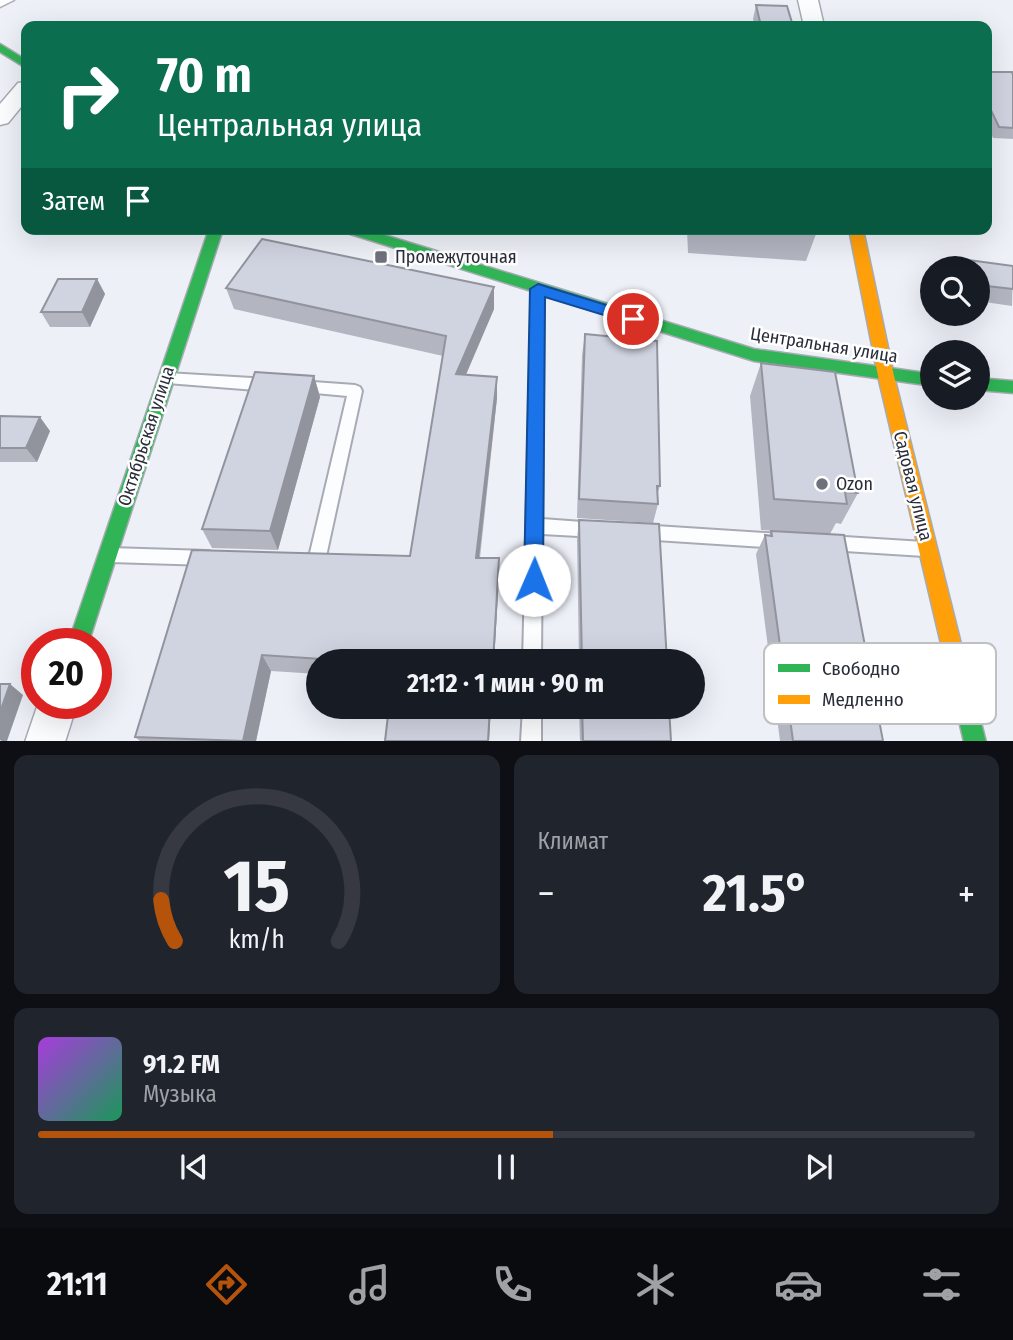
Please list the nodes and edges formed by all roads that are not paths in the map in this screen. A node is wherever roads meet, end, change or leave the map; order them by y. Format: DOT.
graph roads {
  1 [pos="808,0"];
  2 [pos="813,21"];
  3 [pos="0,47"];
  4 [pos="21,62"];
  5 [pos="21,94"];
  6 [pos="0,118"];
  7 [pos="214,235"];
  8 [pos="368,235"];
  9 [pos="857,235"];
  10 [pos="538,289"];
  11 [pos="886,376"];
  12 [pos="165,378"];
  13 [pos="920,379"];
  14 [pos="990,385"];
  15 [pos="1013,387"];
  16 [pos="534,526"];
  17 [pos="928,549"];
  18 [pos="108,555"];
  19 [pos="220,558"];
  20 [pos="289,560"];
  21 [pos="83,628"];
  22 [pos="951,643"];
  23 [pos="532,649"];
  24 [pos="53,719"];
  25 [pos="532,719"];
  26 [pos="971,724"];
  27 [pos="46,741"];
  28 [pos="531,741"];
  29 [pos="975,741"];
  1 -- 2 [label="street"];
  3 -- 4 [label="street"];
  5 -- 6 [label="street"];
  7 -- 12 [label="street, Октябрьская улица"];
  8 -- 10 [label="street, Центральная улица"];
  9 -- 11 [label="street, Садовая улица"];
  10 -- 11 [label="street, Центральная улица"];
  10 -- 16 [label="lane"];
  11 -- 13 [label="street, Центральная улица"];
  11 -- 17 [label="street, Садовая улица"];
  12 -- 18 [label="street, Октябрьская улица"];
  12 -- 20 [label="lane"];
  14 -- 15 [label="street"];
  16 -- 17 [label="lane"];
  16 -- 23 [label="lane"];
  17 -- 22 [label="street, Садовая улица"];
  18 -- 19 [label="lane"];
  18 -- 21 [label="street, Октябрьская улица"];
  24 -- 27 [label="street"];
  25 -- 28 [label="lane"];
  26 -- 29 [label="street, Садовая улица"];
}
